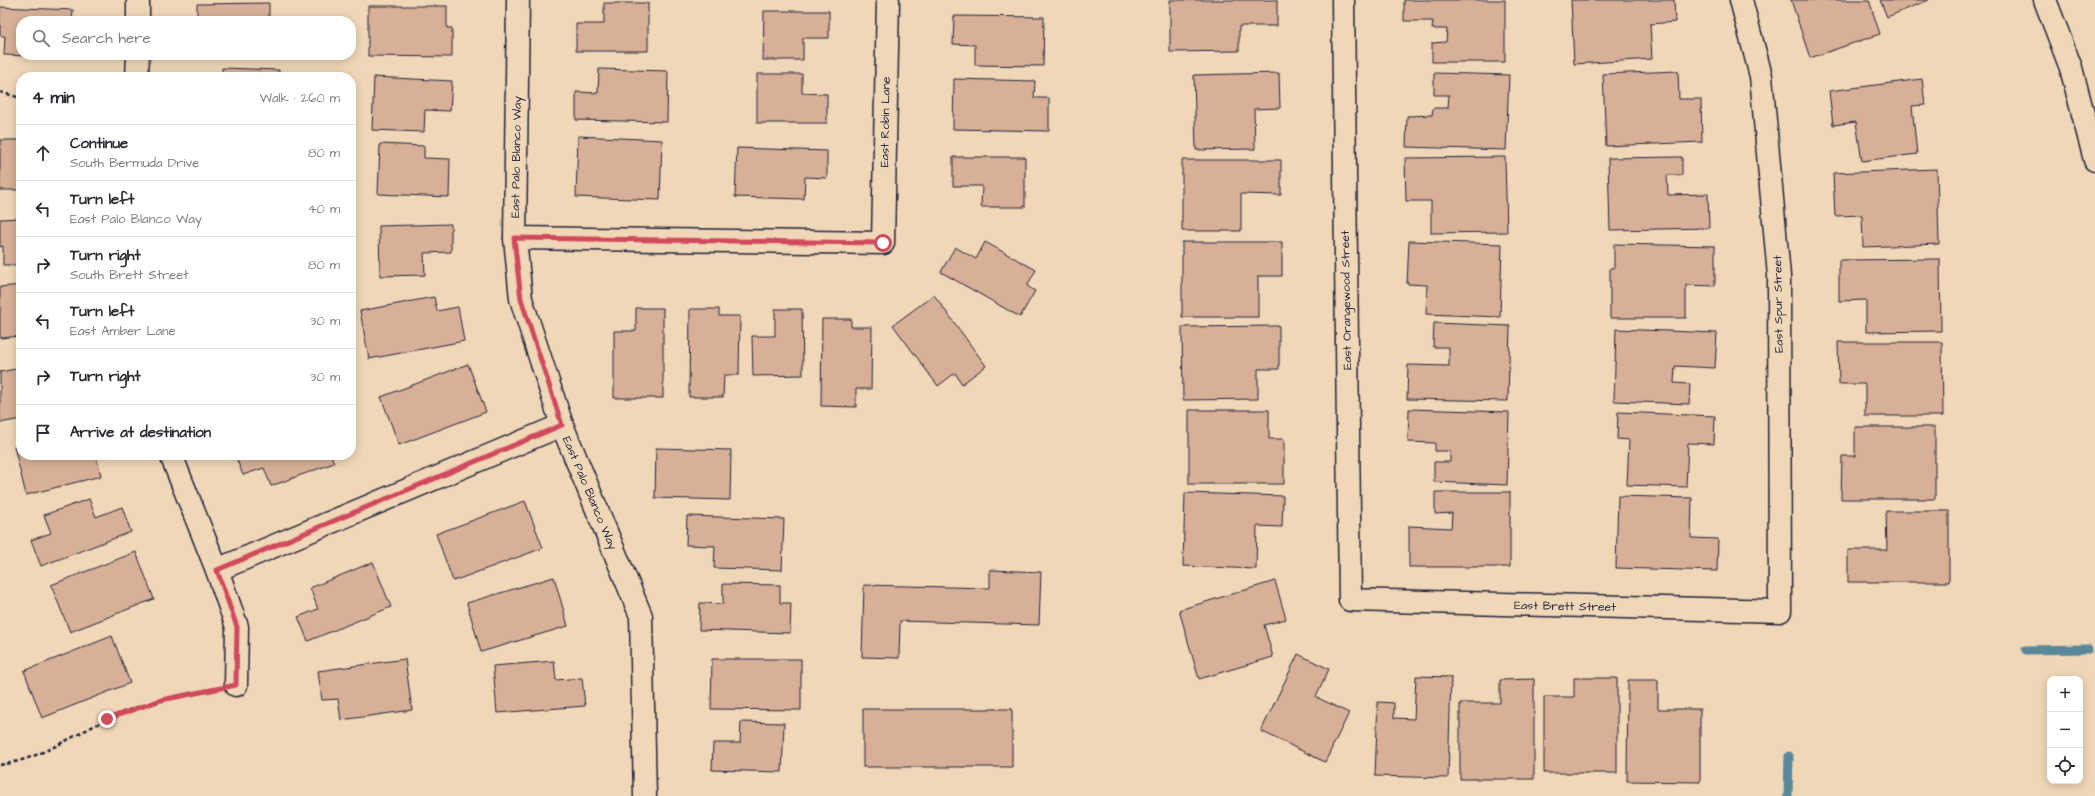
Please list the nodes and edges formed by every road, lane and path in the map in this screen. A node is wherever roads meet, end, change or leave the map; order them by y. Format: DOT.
graph roads {
  1 [pos="138,0"];
  2 [pos="518,0"];
  3 [pos="888,0"];
  4 [pos="1343,0"];
  5 [pos="1741,0"];
  6 [pos="2045,0"];
  7 [pos="138,16"];
  8 [pos="138,60"];
  9 [pos="137,72"];
  10 [pos="0,92"];
  11 [pos="16,97"];
  12 [pos="2095,160"];
  13 [pos="514,238"];
  14 [pos="562,425"];
  15 [pos="173,460"];
  16 [pos="217,570"];
  17 [pos="1350,600"];
  18 [pos="1780,611"];
  19 [pos="236,685"];
  20 [pos="0,765"];
  21 [pos="645,796"];
  1 -- 7 [label="street"];
  2 -- 13 [label="street, East Palo Blanco Way"];
  3 -- 13 [label="street, East Robin Lane"];
  4 -- 17 [label="street, East Orangewood Street"];
  5 -- 18 [label="street, East Spur Street"];
  6 -- 12 [label="street"];
  8 -- 9 [label="street"];
  10 -- 11 [label="path"];
  13 -- 14 [label="street, East Palo Blanco Way"];
  14 -- 16 [label="street"];
  14 -- 21 [label="street, East Palo Blanco Way"];
  15 -- 16 [label="street"];
  16 -- 19 [label="street"];
  17 -- 18 [label="street, East Brett Street"];
  19 -- 20 [label="path"];
}
